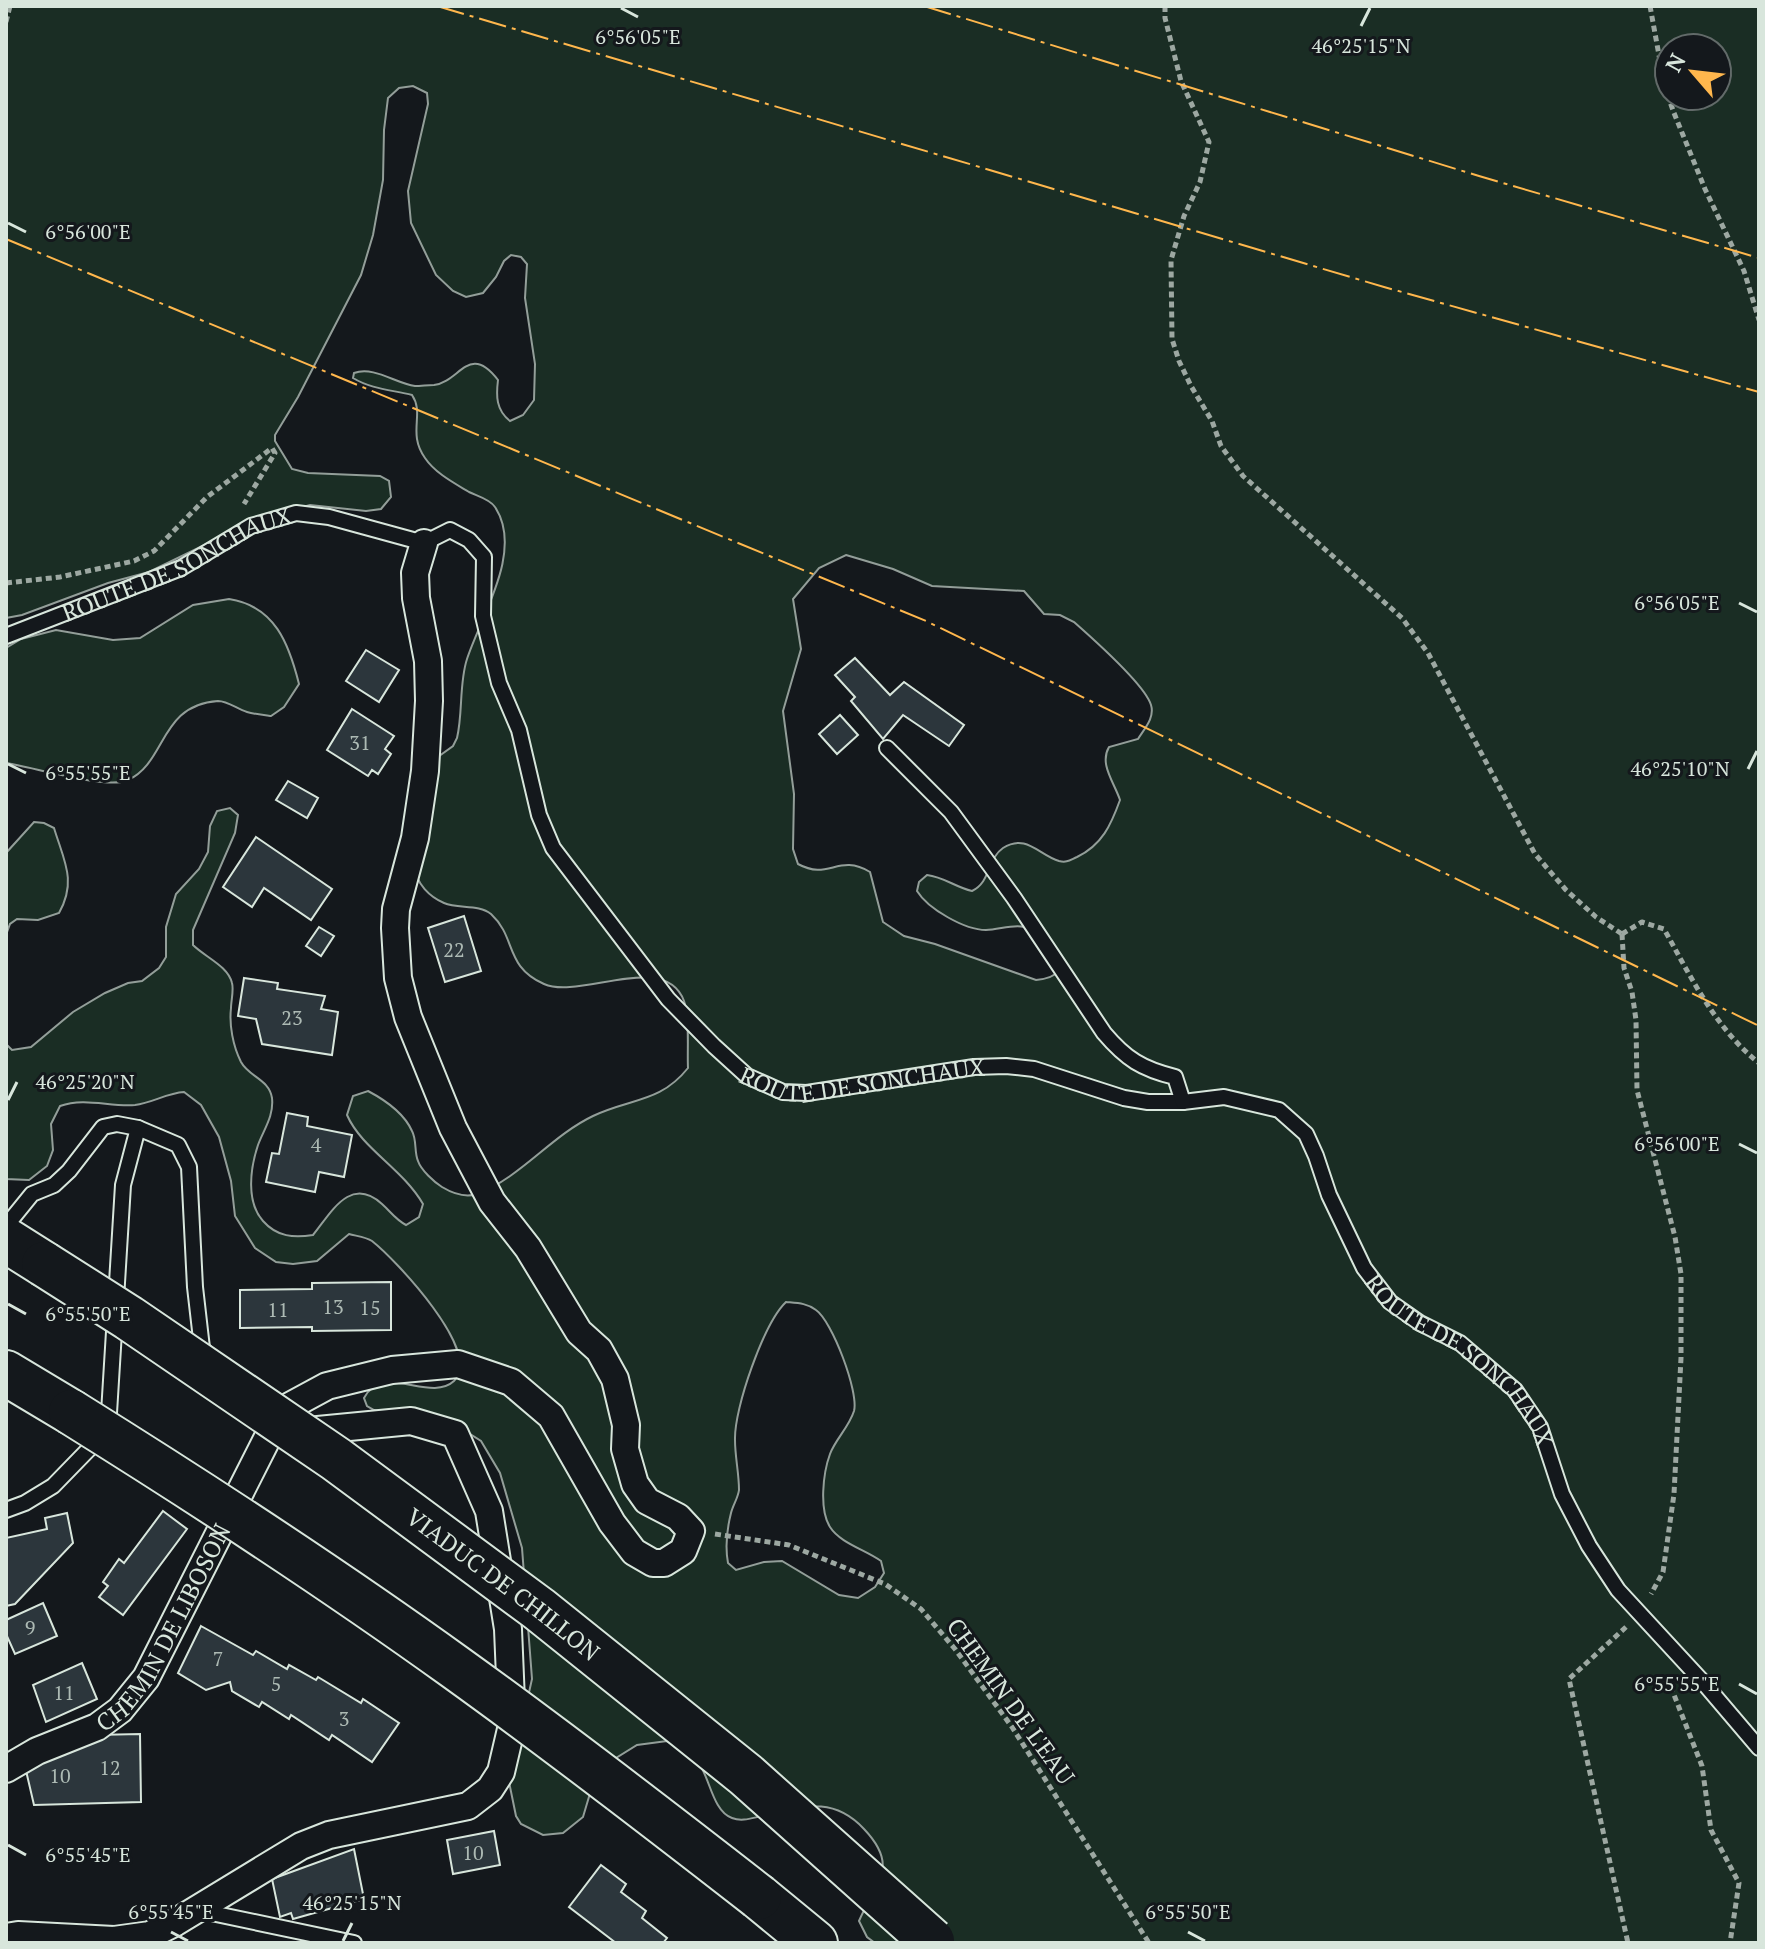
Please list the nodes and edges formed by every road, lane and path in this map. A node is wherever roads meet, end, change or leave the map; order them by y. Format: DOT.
graph roads {
  1 [pos="10,6"];
  2 [pos="1165,6"];
  3 [pos="1650,6"];
  4 [pos="6,22"];
  5 [pos="1759,320"];
  6 [pos="225,541"];
  7 [pos="424,543"];
  8 [pos="6,583"];
  9 [pos="6,636"];
  10 [pos="887,748"];
  11 [pos="1622,934"];
  12 [pos="1759,1063"];
  13 [pos="1183,1102"];
  14 [pos="138,1128"];
  15 [pos="6,1226"];
  16 [pos="6,1240"];
  17 [pos="6,1373"];
  18 [pos="290,1406"];
  19 [pos="269,1435"];
  20 [pos="6,1510"];
  21 [pos="691,1531"];
  22 [pos="1641,1613"];
  23 [pos="1663,1669"];
  24 [pos="1759,1748"];
  25 [pos="6,1769"];
  26 [pos="197,1910"];
  27 [pos="6,1937"];
  28 [pos="354,1943"];
  29 [pos="815,1943"];
  30 [pos="934,1943"];
  31 [pos="1149,1943"];
  32 [pos="1628,1943"];
  33 [pos="1730,1943"];
  1 -- 4 [label="path"];
  2 -- 11 [label="path"];
  3 -- 5 [label="path"];
  6 -- 7 [label="lane, ROUTE DE SONCHAUX"];
  6 -- 8 [label="path"];
  6 -- 9 [label="lane, ROUTE DE SONCHAUX"];
  7 -- 13 [label="lane, ROUTE DE SONCHAUX"];
  7 -- 21 [label="street"];
  10 -- 13 [label="lane"];
  11 -- 12 [label="path"];
  11 -- 22 [label="path"];
  13 -- 22 [label="lane, ROUTE DE SONCHAUX"];
  14 -- 15 [label="lane"];
  14 -- 18 [label="lane"];
  14 -- 20 [label="lane"];
  16 -- 30 [label="highway, VIADUC DE CHILLON, bridge"];
  17 -- 29 [label="highway, bridge"];
  18 -- 19 [label="street, CHEMIN DE LIBOSON"];
  18 -- 21 [label="street"];
  19 -- 25 [label="street, CHEMIN DE LIBOSON"];
  19 -- 26 [label="street"];
  21 -- 31 [label="path, CHEMIN DE L'EAU"];
  22 -- 24 [label="lane, ROUTE DE SONCHAUX"];
  22 -- 32 [label="path"];
  23 -- 33 [label="path"];
  26 -- 27 [label="street"];
  26 -- 28 [label="lane"];
}
